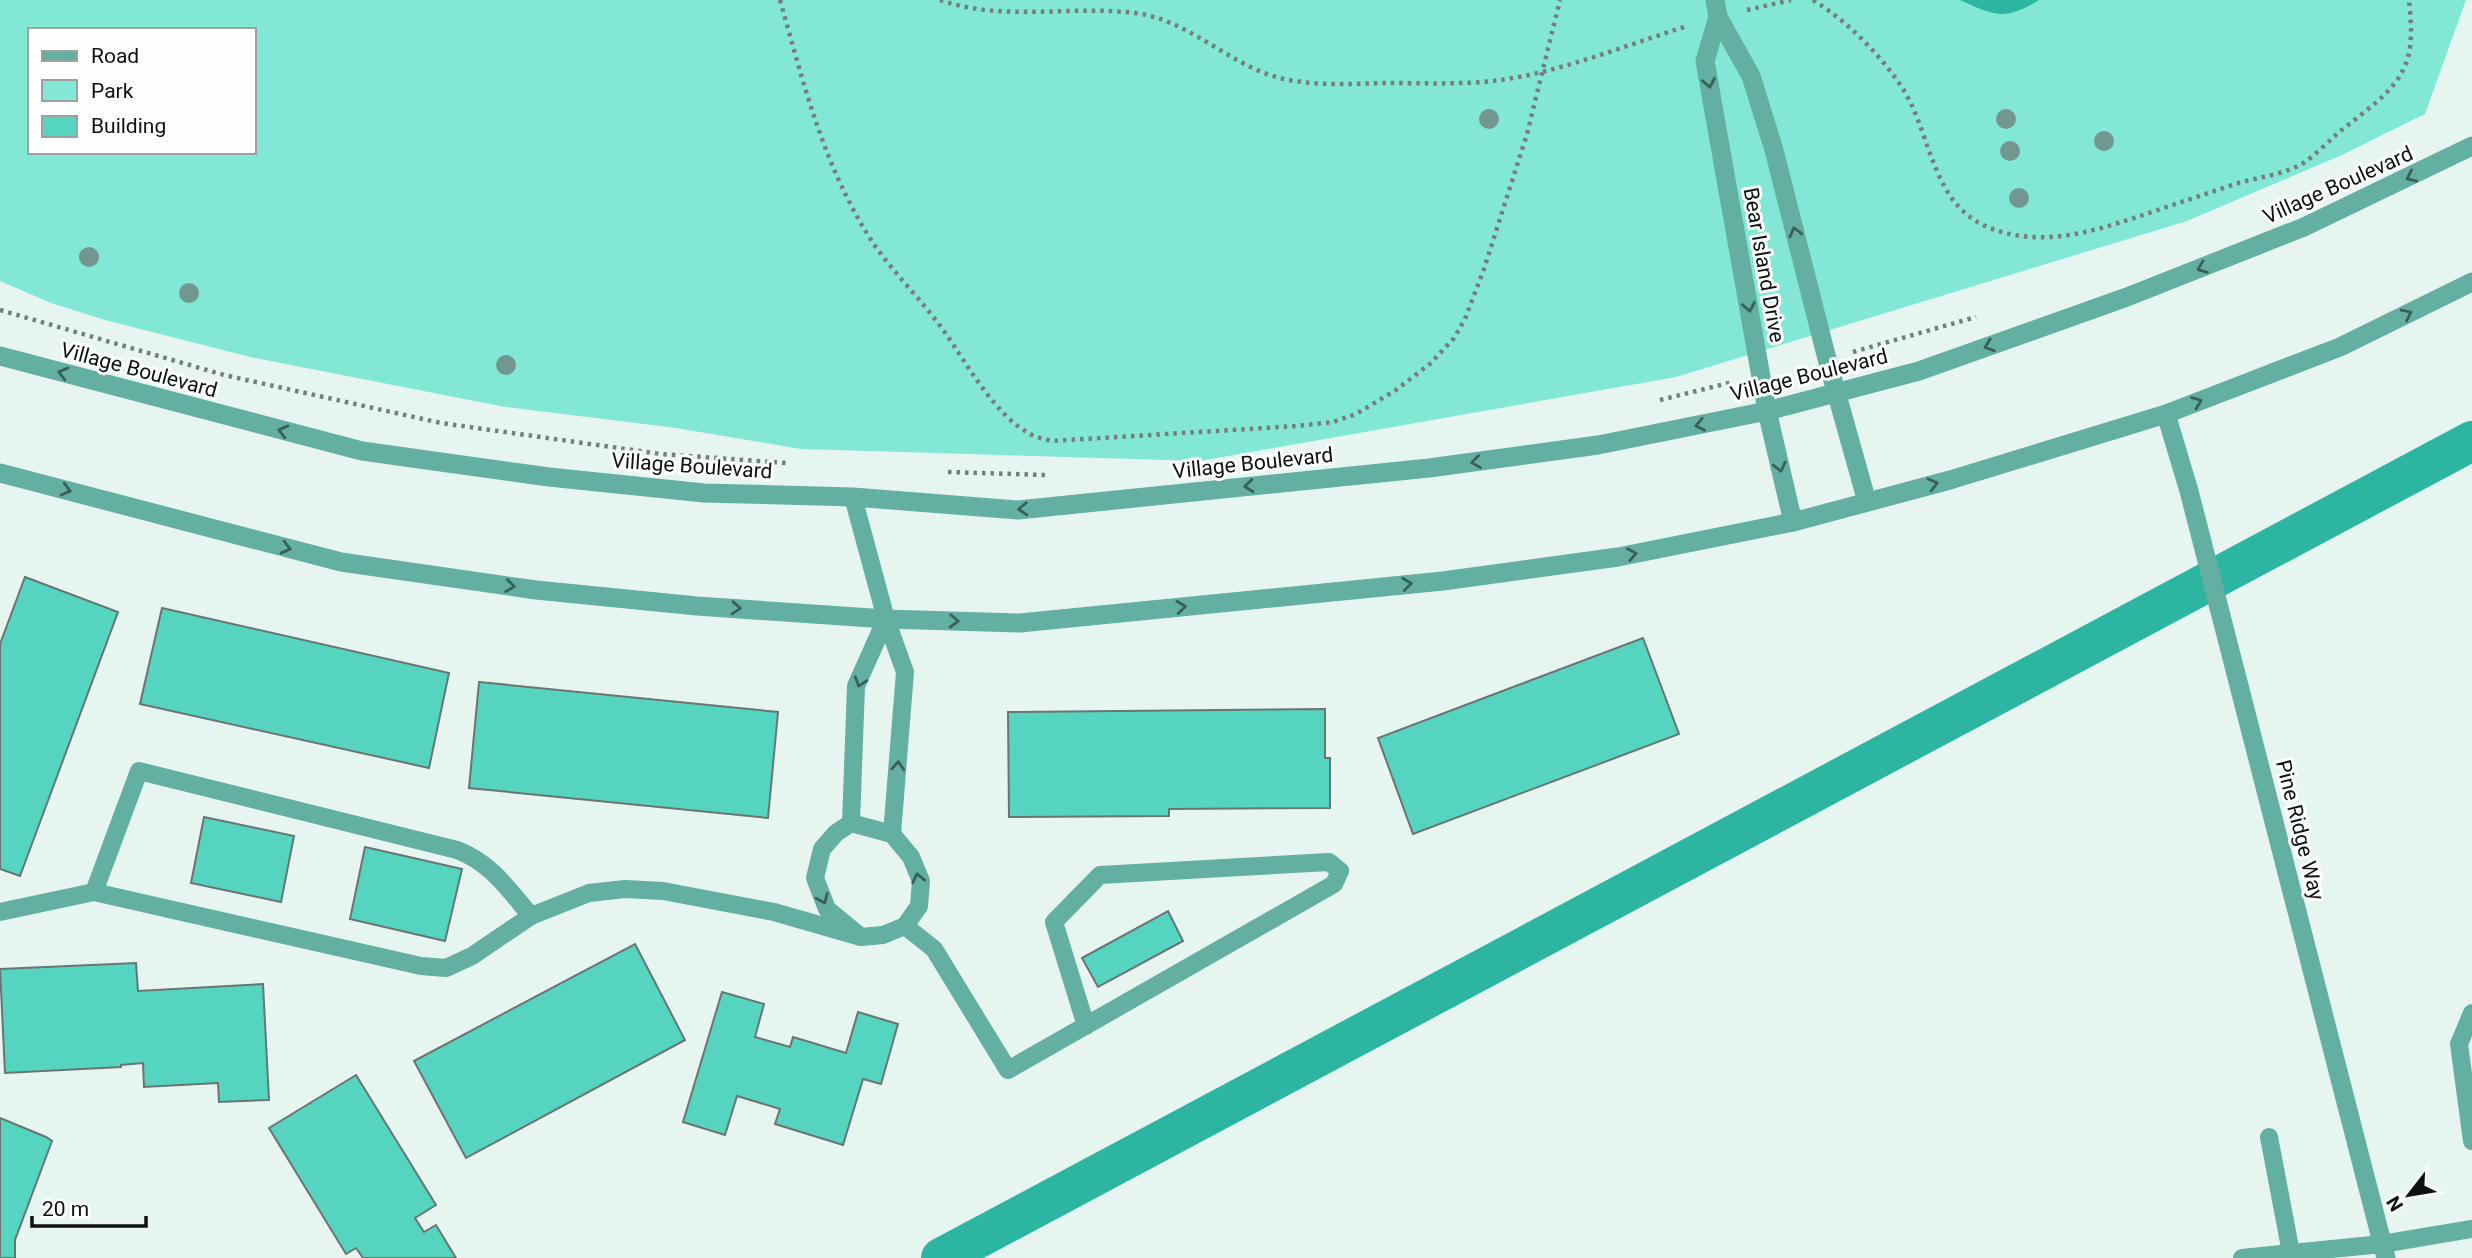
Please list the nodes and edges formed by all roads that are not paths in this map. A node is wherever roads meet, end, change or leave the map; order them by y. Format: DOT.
graph roads {
  1 [pos="1717,8"];
  2 [pos="2472,146"];
  3 [pos="2472,282"];
  4 [pos="0,356"];
  5 [pos="1836,393"];
  6 [pos="1767,411"];
  7 [pos="2166,414"];
  8 [pos="0,473"];
  9 [pos="853,497"];
  10 [pos="1867,502"];
  11 [pos="1793,522"];
  12 [pos="886,620"];
  13 [pos="850,823"];
  14 [pos="892,834"];
  15 [pos="94,892"];
  16 [pos="0,912"];
  17 [pos="531,916"];
  18 [pos="905,926"];
  19 [pos="862,937"];
  20 [pos="2472,1013"];
  21 [pos="1086,1026"];
  22 [pos="2269,1137"];
  23 [pos="2472,1141"];
  24 [pos="2472,1229"];
  25 [pos="2384,1251"];
  26 [pos="2291,1255"];
  27 [pos="2242,1258"];
  5 -- 1 [label="street, Bear Island Drive, one-way"];
  1 -- 6 [label="street, Bear Island Drive, one-way"];
  2 -- 5 [label="street, Village Boulevard, one-way"];
  7 -- 3 [label="street, one-way"];
  9 -- 4 [label="street, Village Boulevard, one-way"];
  5 -- 6 [label="street, Village Boulevard"];
  5 -- 10 [label="street, Bear Island Drive"];
  6 -- 9 [label="street, Village Boulevard, one-way"];
  6 -- 11 [label="street, Bear Island Drive, one-way"];
  10 -- 7 [label="street, one-way"];
  7 -- 25 [label="street, Pine Ridge Way"];
  8 -- 12 [label="street, one-way"];
  9 -- 12 [label="lane"];
  10 -- 11 [label="street"];
  12 -- 11 [label="street, one-way"];
  12 -- 13 [label="lane, one-way"];
  14 -- 12 [label="lane, one-way"];
  13 -- 14 [label="lane"];
  13 -- 19 [label="lane, one-way"];
  18 -- 14 [label="lane, one-way"];
  15 -- 16 [label="lane"];
  15 -- 17 [label="lane"];
  15 -- 17 [label="lane"];
  17 -- 19 [label="lane"];
  18 -- 19 [label="lane"];
  18 -- 21 [label="lane"];
  20 -- 23 [label="lane"];
  21 -- 21 [label="lane"];
  22 -- 26 [label="lane"];
  24 -- 25 [label="lane"];
  25 -- 26 [label="lane"];
  26 -- 27 [label="lane"];
}
